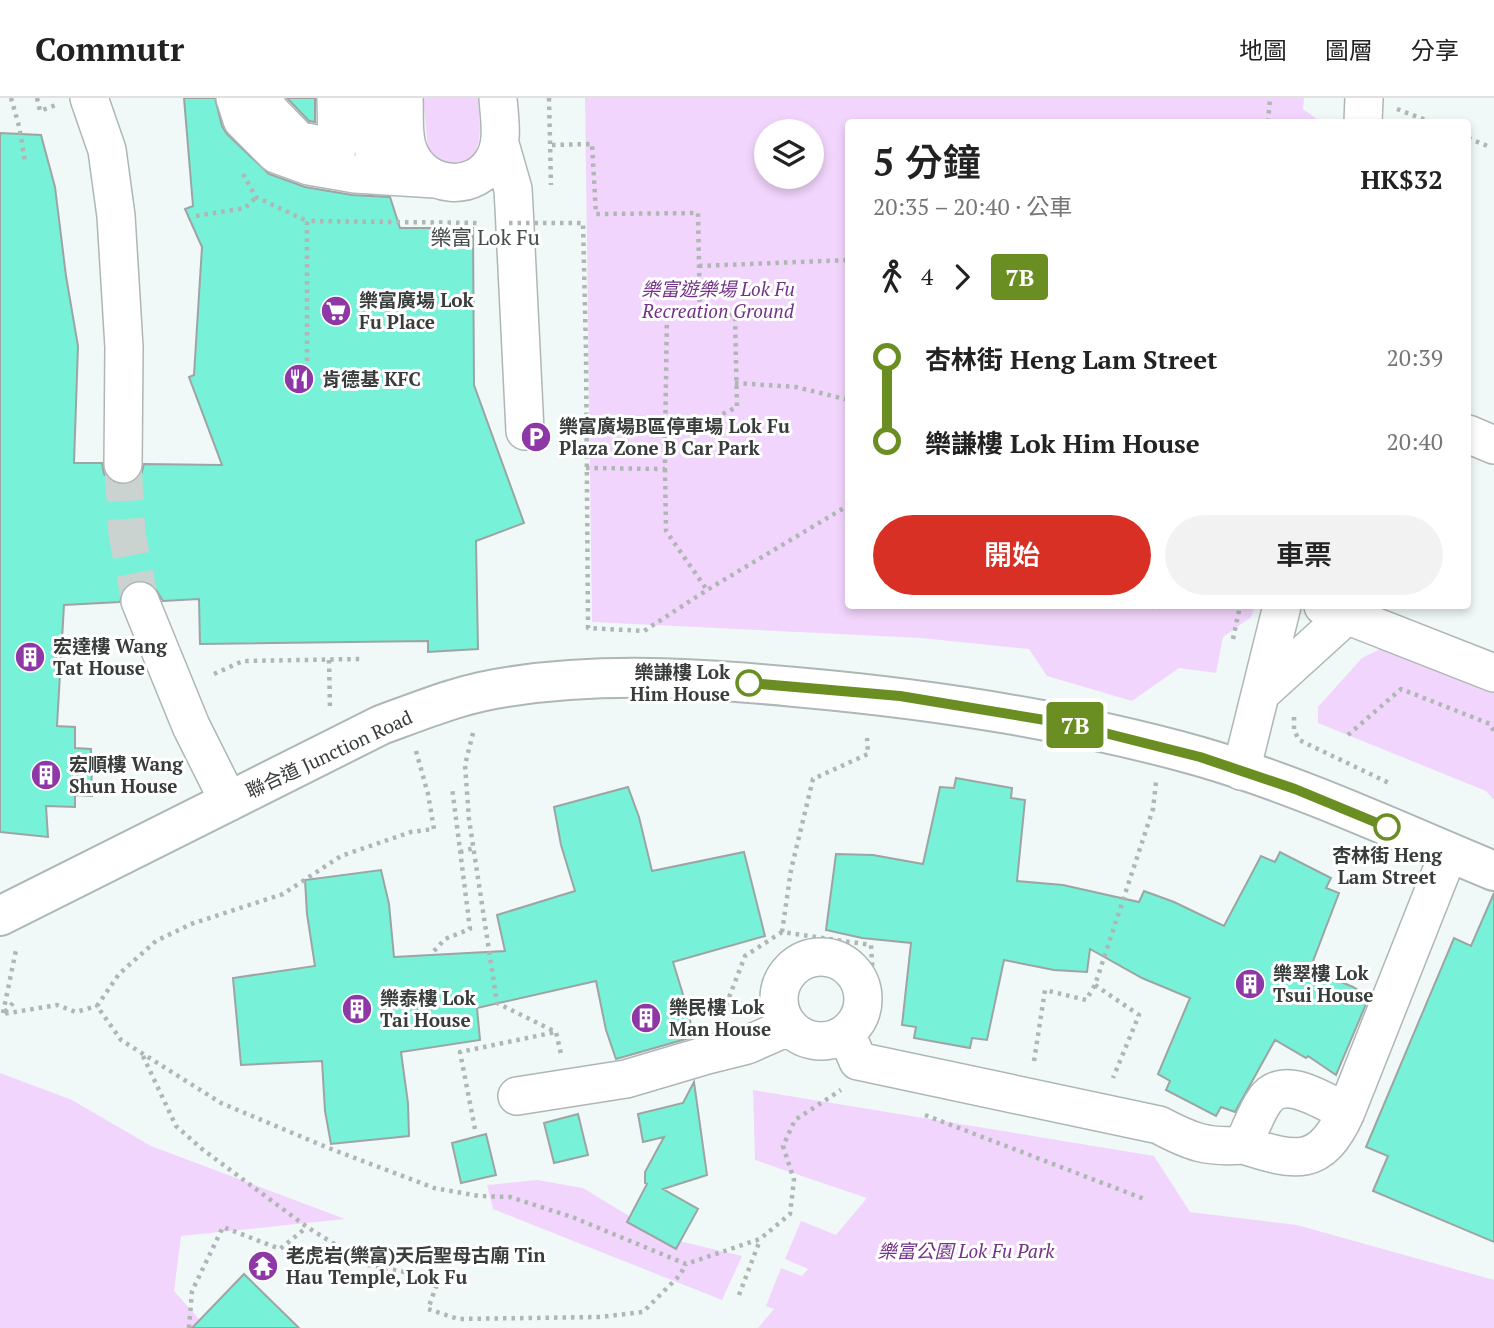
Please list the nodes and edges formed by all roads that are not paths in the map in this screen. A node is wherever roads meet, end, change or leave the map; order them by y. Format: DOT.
graph roads {
  1 [pos="89,98"];
  2 [pos="235,98"];
  3 [pos="265,98"];
  4 [pos="296,98"];
  5 [pos="336,98"];
  6 [pos="371,98"];
  7 [pos="404,98"];
  8 [pos="498,98"];
  9 [pos="298,140"];
  10 [pos="499,144"];
  11 [pos="337,149"];
  12 [pos="374,155"];
  13 [pos="422,167"];
  14 [pos="525,431"];
  15 [pos="1471,435"];
  16 [pos="1494,445"];
  17 [pos="123,464"];
  18 [pos="140,601"];
  19 [pos="1281,609"];
  20 [pos="1335,610"];
  21 [pos="1494,673"];
  22 [pos="1260,694"];
  23 [pos="1241,771"];
  24 [pos="229,802"];
  25 [pos="1449,852"];
  26 [pos="1494,871"];
  27 [pos="9,928"];
  28 [pos="789,1027"];
  29 [pos="846,1033"];
  30 [pos="517,1096"];
  31 [pos="1346,1112"];
  32 [pos="1243,1145"];
  1 -- 17 [label="street"];
  2 -- 13 [label="street"];
  3 -- 9 [label="street"];
  4 -- 9 [label="street"];
  5 -- 11 [label="street"];
  6 -- 12 [label="street"];
  7 -- 13 [label="street"];
  8 -- 10 [label="street"];
  9 -- 11 [label="street"];
  10 -- 13 [label="street"];
  10 -- 14 [label="street"];
  11 -- 12 [label="street"];
  12 -- 13 [label="street"];
  15 -- 16 [label="street"];
  18 -- 24 [label="street"];
  19 -- 22 [label="street"];
  20 -- 21 [label="street"];
  20 -- 22 [label="street"];
  22 -- 23 [label="street"];
  23 -- 24 [label="main road, 聯合道 Junction Road"];
  23 -- 25 [label="main road, 聯合道 Junction Road"];
  24 -- 27 [label="main road, 聯合道 Junction Road"];
  25 -- 26 [label="main road, 聯合道 Junction Road"];
  25 -- 31 [label="street"];
  28 -- 29 [label="street"];
  28 -- 29 [label="street"];
  28 -- 30 [label="street"];
  29 -- 32 [label="street"];
  31 -- 32 [label="street"];
  31 -- 32 [label="street"];
}
